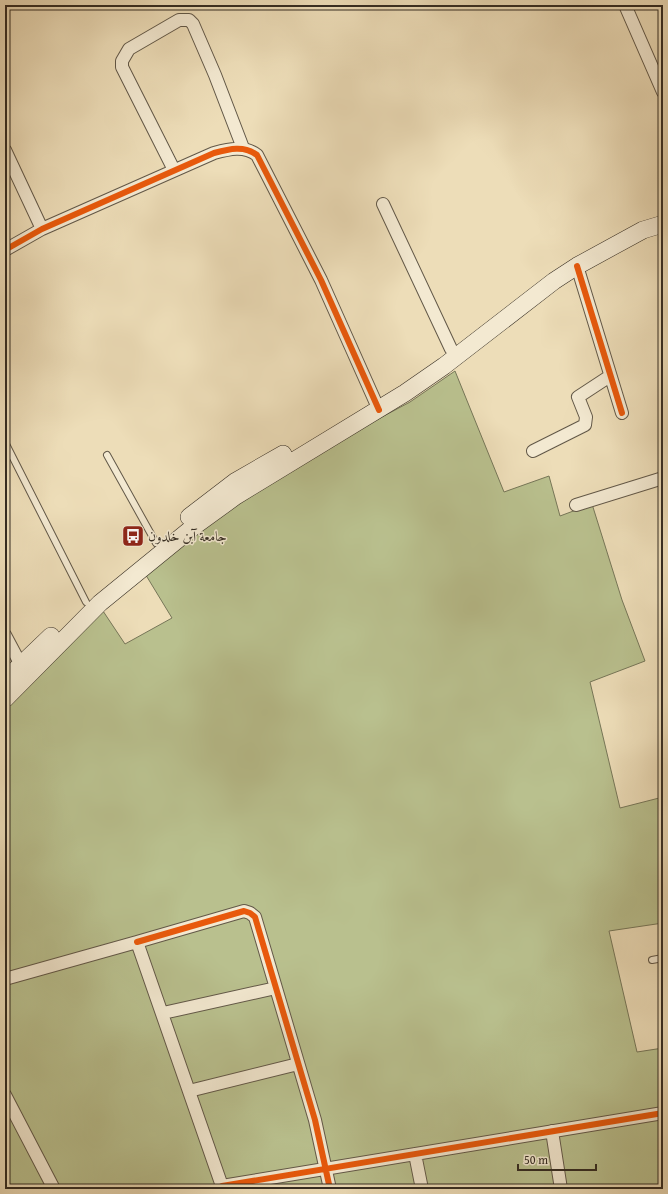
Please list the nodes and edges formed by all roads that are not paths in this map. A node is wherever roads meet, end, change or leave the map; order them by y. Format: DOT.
graph roads {
  1 [pos="625,5"];
  2 [pos="663,92"];
  3 [pos="243,148"];
  4 [pos="5,150"];
  5 [pos="174,170"];
  6 [pos="383,204"];
  7 [pos="663,215"];
  8 [pos="663,224"];
  9 [pos="42,229"];
  10 [pos="5,250"];
  11 [pos="577,266"];
  12 [pos="451,348"];
  13 [pos="610,376"];
  14 [pos="377,405"];
  15 [pos="622,413"];
  16 [pos="5,442"];
  17 [pos="533,451"];
  18 [pos="107,455"];
  19 [pos="663,478"];
  20 [pos="576,505"];
  21 [pos="156,543"];
  22 [pos="86,602"];
  23 [pos="5,635"];
  24 [pos="10,673"];
  25 [pos="5,699"];
  26 [pos="137,942"];
  27 [pos="663,958"];
  28 [pos="652,960"];
  29 [pos="5,979"];
  30 [pos="276,988"];
  31 [pos="162,1013"];
  32 [pos="298,1064"];
  33 [pos="189,1090"];
  34 [pos="5,1095"];
  35 [pos="663,1113"];
  36 [pos="552,1131"];
  37 [pos="415,1154"];
  38 [pos="326,1168"];
  39 [pos="223,1187"];
  40 [pos="54,1189"];
  41 [pos="330,1189"];
  42 [pos="422,1189"];
  43 [pos="560,1189"];
  1 -- 2 [label="street"];
  3 -- 5 [label="street"];
  3 -- 5 [label="street"];
  3 -- 14 [label="street"];
  4 -- 9 [label="street"];
  5 -- 9 [label="street"];
  6 -- 12 [label="street"];
  7 -- 12 [label="main road"];
  8 -- 11 [label="main road"];
  9 -- 10 [label="street"];
  11 -- 13 [label="street"];
  11 -- 14 [label="main road"];
  12 -- 14 [label="main road"];
  13 -- 15 [label="street"];
  13 -- 17 [label="street"];
  14 -- 21 [label="main road"];
  14 -- 25 [label="main road"];
  16 -- 22 [label="lane"];
  18 -- 21 [label="lane"];
  19 -- 20 [label="street"];
  21 -- 22 [label="main road"];
  22 -- 24 [label="main road"];
  23 -- 24 [label="street"];
  26 -- 29 [label="street"];
  26 -- 30 [label="street"];
  26 -- 31 [label="street"];
  27 -- 28 [label="lane"];
  30 -- 31 [label="street"];
  30 -- 32 [label="street"];
  31 -- 33 [label="street"];
  32 -- 33 [label="street"];
  32 -- 38 [label="street"];
  33 -- 39 [label="street"];
  34 -- 40 [label="street"];
  35 -- 36 [label="street"];
  36 -- 37 [label="street"];
  36 -- 43 [label="street"];
  37 -- 38 [label="street"];
  37 -- 42 [label="street"];
  38 -- 39 [label="street"];
  38 -- 41 [label="street"];
}
